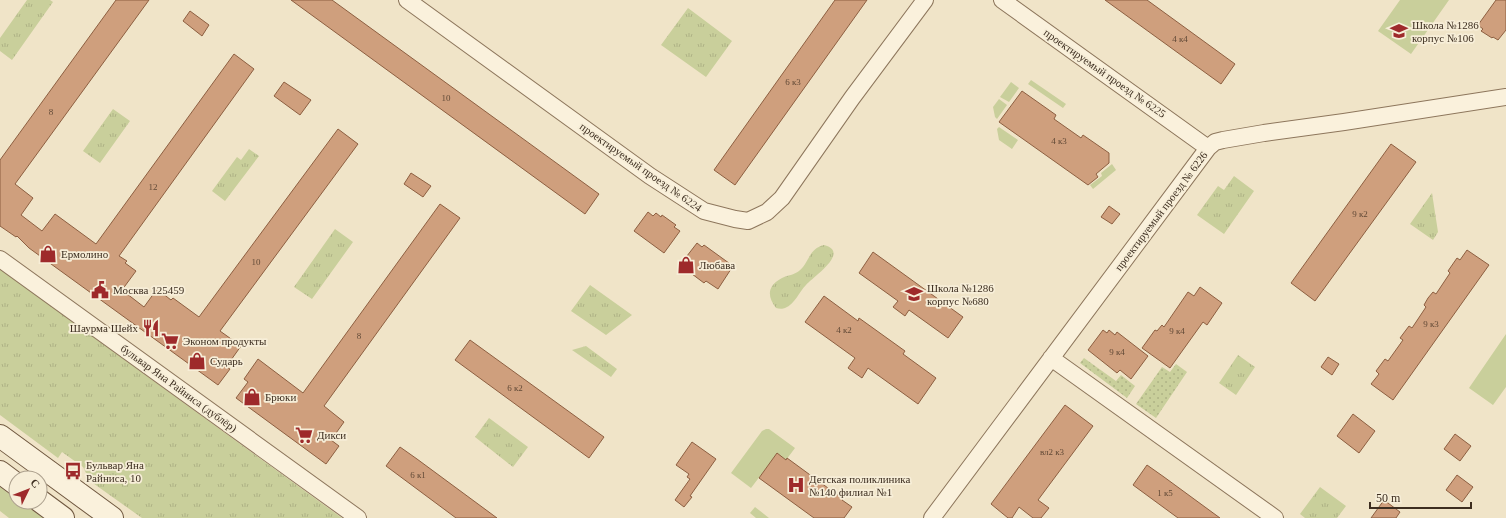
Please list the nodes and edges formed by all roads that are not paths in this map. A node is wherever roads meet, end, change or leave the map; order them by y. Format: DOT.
graph roads {
  1 [pos="407,0"];
  2 [pos="925,0"];
  3 [pos="1002,0"];
  4 [pos="1506,97"];
  5 [pos="1208,148"];
  6 [pos="0,259"];
  7 [pos="1051,358"];
  8 [pos="0,436"];
  9 [pos="48,507"];
  10 [pos="63,518"];
  11 [pos="112,518"];
  12 [pos="358,518"];
  13 [pos="932,518"];
  14 [pos="1275,518"];
  1 -- 2 [label="street, проектируемый проезд № 6224"];
  3 -- 5 [label="street, проектируемый проезд № 6225"];
  4 -- 5 [label="street, проектируемый проезд № 6226"];
  5 -- 7 [label="street, проектируемый проезд № 6226"];
  6 -- 12 [label="street, бульвар Яна Райниса (дублёр)"];
  7 -- 13 [label="street, проектируемый проезд № 6226"];
  7 -- 14 [label="street"];
  8 -- 11 [label="main road"];
  9 -- 10 [label="main road"];
}
